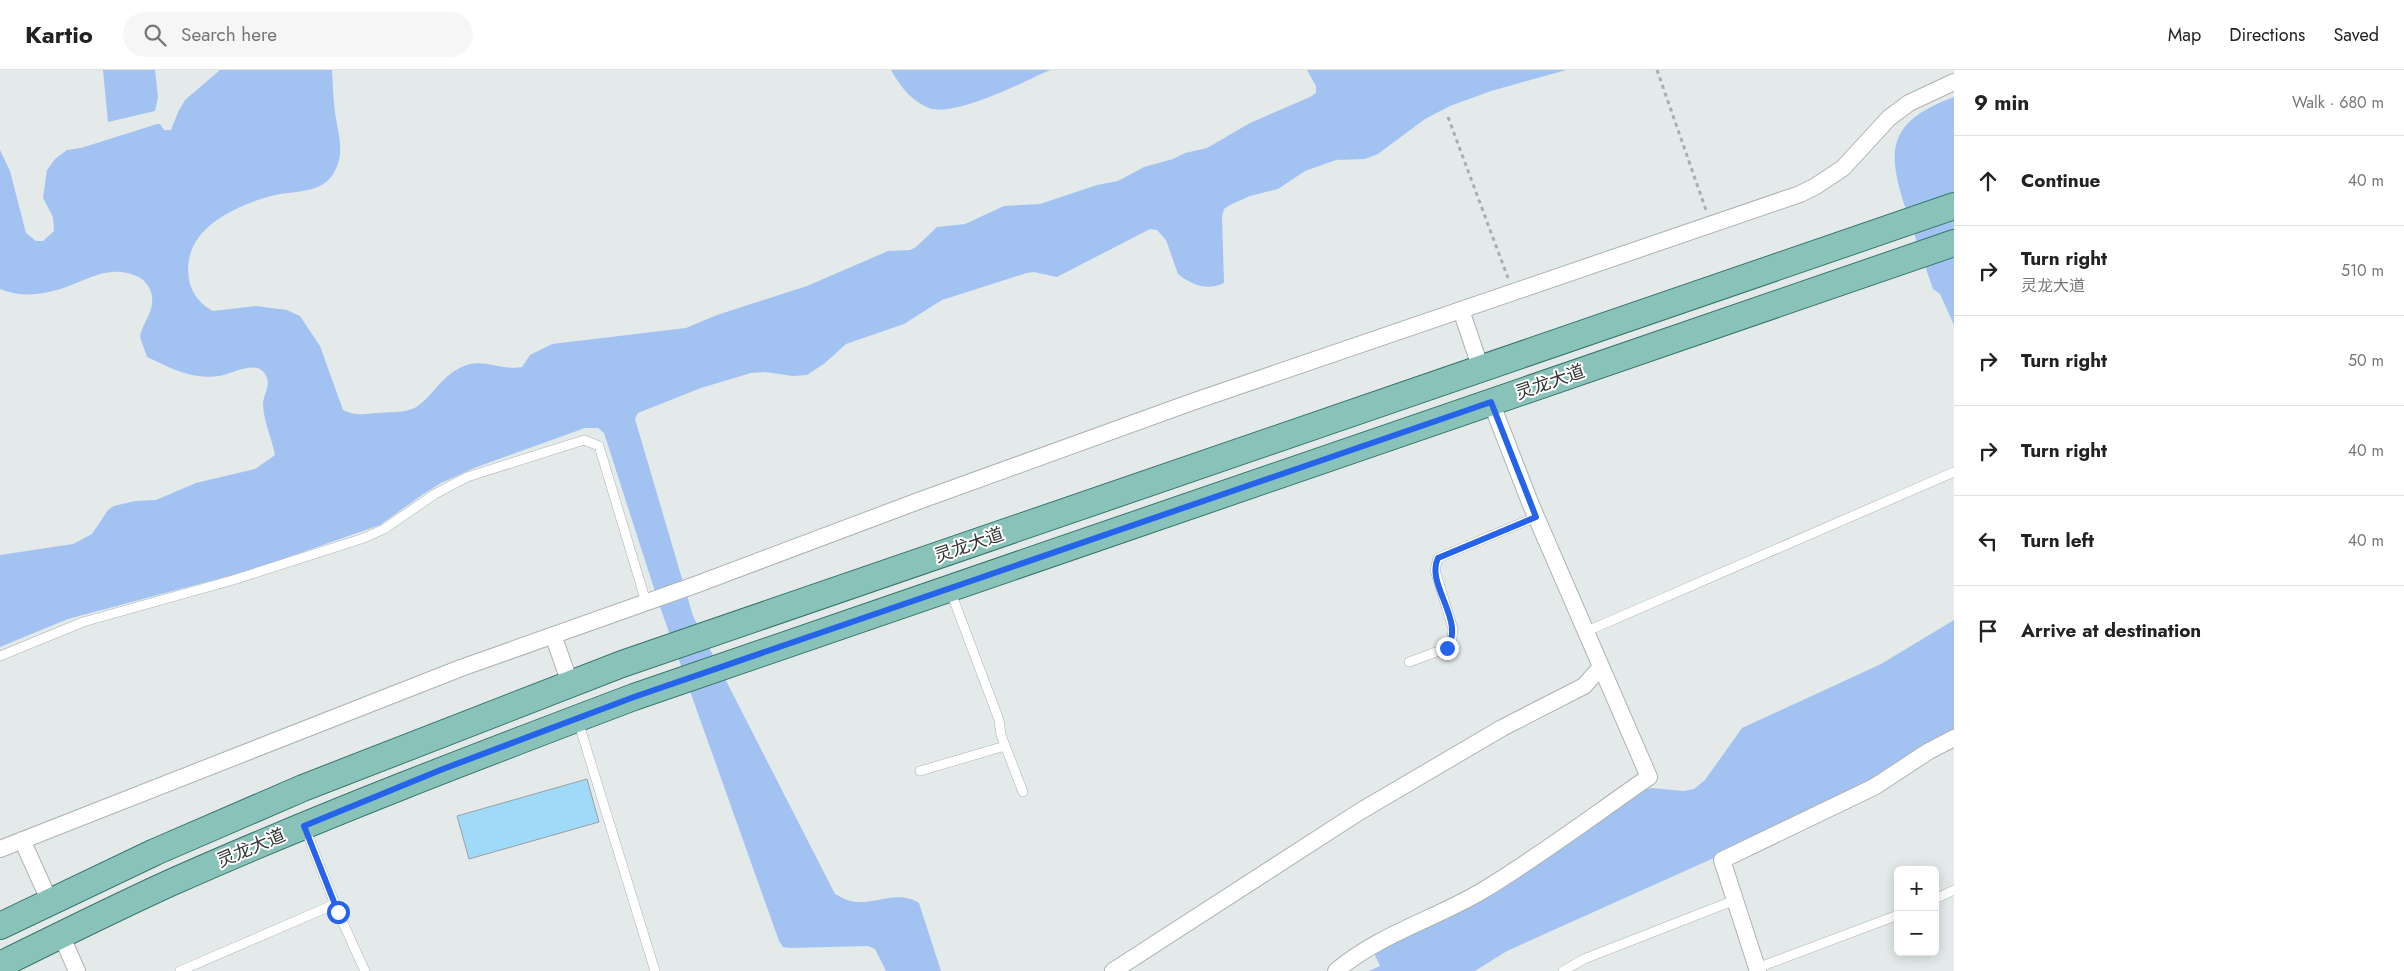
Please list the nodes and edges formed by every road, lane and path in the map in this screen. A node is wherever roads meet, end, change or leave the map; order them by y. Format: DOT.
graph roads {
  1 [pos="1657,70"];
  2 [pos="1954,82"];
  3 [pos="1448,117"];
  4 [pos="1954,206"];
  5 [pos="1711,225"];
  6 [pos="1954,243"];
  7 [pos="1513,292"];
  8 [pos="1461,310"];
  9 [pos="1481,369"];
  10 [pos="1491,402"];
  11 [pos="1954,472"];
  12 [pos="1536,517"];
  13 [pos="949,589"];
  14 [pos="649,601"];
  15 [pos="1585,632"];
  16 [pos="553,635"];
  17 [pos="0,656"];
  18 [pos="1409,662"];
  19 [pos="1600,668"];
  20 [pos="570,684"];
  21 [pos="577,718"];
  22 [pos="1954,738"];
  23 [pos="1005,746"];
  24 [pos="920,771"];
  25 [pos="1023,792"];
  26 [pos="304,826"];
  27 [pos="22,840"];
  28 [pos="0,849"];
  29 [pos="1954,890"];
  30 [pos="1939,897"];
  31 [pos="1735,900"];
  32 [pos="50,902"];
  33 [pos="335,904"];
  34 [pos="1894,917"];
  35 [pos="0,926"];
  36 [pos="61,935"];
  37 [pos="0,965"];
  38 [pos="1758,969"];
  39 [pos="76,971"];
  40 [pos="180,971"];
  41 [pos="365,971"];
  42 [pos="655,971"];
  43 [pos="1112,971"];
  44 [pos="1336,971"];
  45 [pos="1563,971"];
  1 -- 5 [label="path"];
  2 -- 5 [label="street"];
  3 -- 7 [label="path"];
  4 -- 9 [label="main road, 灵龙大道"];
  5 -- 7 [label="street"];
  6 -- 10 [label="main road, 灵龙大道"];
  7 -- 8 [label="street"];
  8 -- 9 [label="street"];
  8 -- 14 [label="street"];
  9 -- 20 [label="main road, 灵龙大道"];
  10 -- 12 [label="street"];
  10 -- 13 [label="main road, 灵龙大道"];
  11 -- 15 [label="lane"];
  12 -- 15 [label="street"];
  12 -- 18 [label="lane"];
  13 -- 21 [label="main road, 灵龙大道"];
  13 -- 23 [label="lane"];
  14 -- 16 [label="street"];
  14 -- 17 [label="lane"];
  15 -- 19 [label="street"];
  16 -- 20 [label="street"];
  16 -- 27 [label="street"];
  19 -- 43 [label="street"];
  19 -- 44 [label="street"];
  20 -- 32 [label="main road, 灵龙大道"];
  21 -- 26 [label="main road, 灵龙大道"];
  21 -- 42 [label="lane"];
  22 -- 31 [label="street"];
  23 -- 24 [label="lane"];
  23 -- 25 [label="lane"];
  26 -- 33 [label="lane"];
  26 -- 36 [label="main road, 灵龙大道"];
  27 -- 28 [label="street"];
  27 -- 32 [label="street"];
  29 -- 30 [label="lane"];
  31 -- 38 [label="street"];
  31 -- 45 [label="lane"];
  32 -- 35 [label="main road, 灵龙大道"];
  33 -- 40 [label="lane"];
  33 -- 41 [label="lane"];
  34 -- 38 [label="lane"];
  36 -- 37 [label="main road, 灵龙大道"];
  36 -- 39 [label="street"];
}
